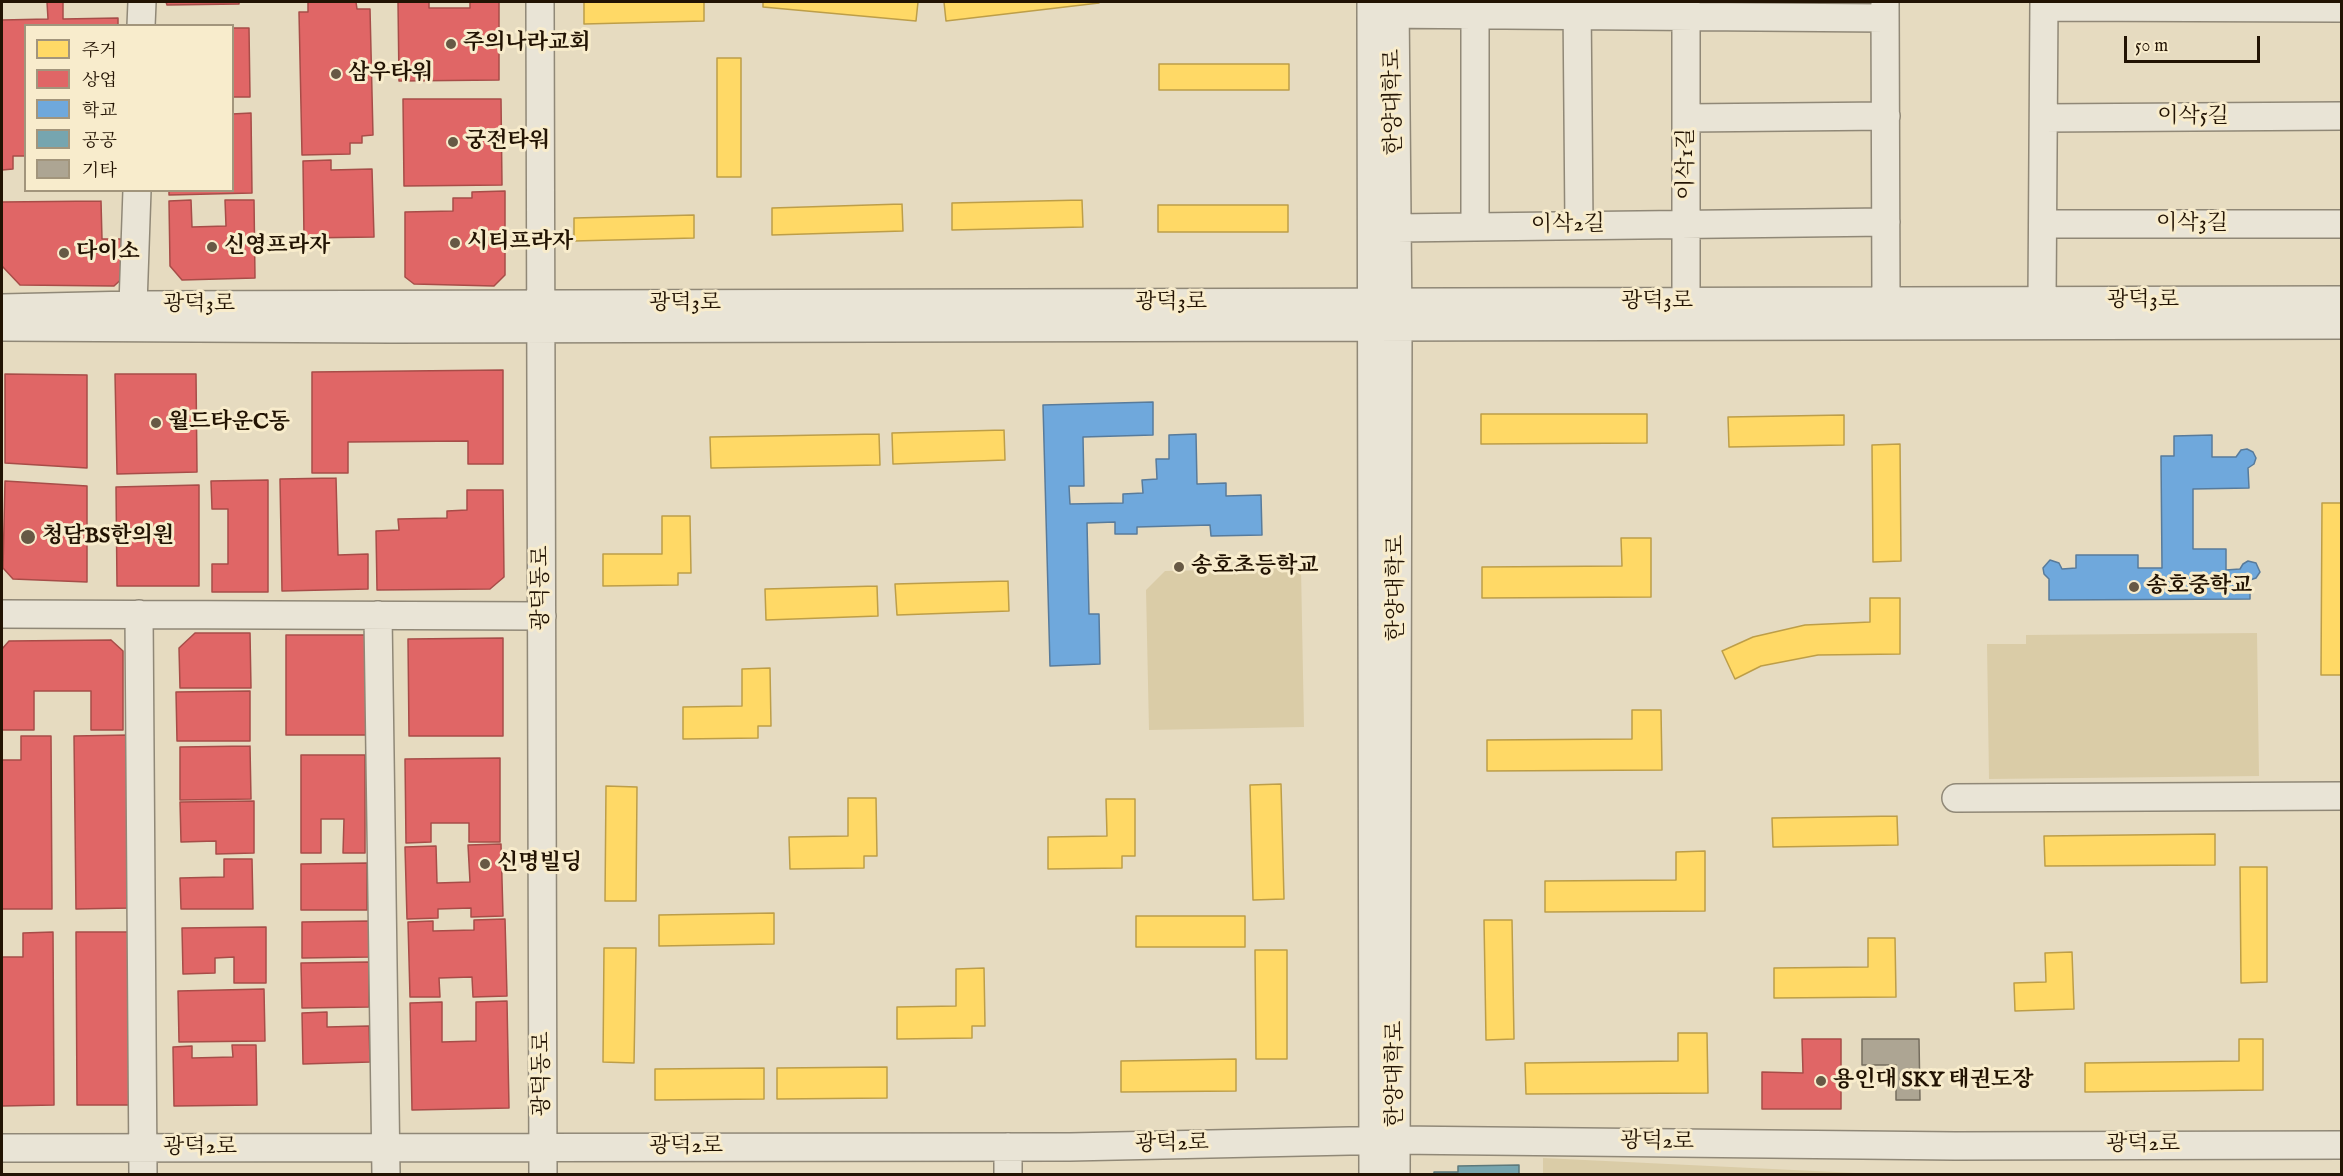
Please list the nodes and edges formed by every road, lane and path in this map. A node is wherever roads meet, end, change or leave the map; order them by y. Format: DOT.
graph roads {
  1 [pos="142,2"];
  2 [pos="540,2"];
  3 [pos="2044,4"];
  4 [pos="2140,5"];
  5 [pos="1383,8"];
  6 [pos="1475,8"];
  7 [pos="2342,8"];
  8 [pos="1577,9"];
  9 [pos="1686,9"];
  10 [pos="1885,10"];
  11 [pos="141,24"];
  12 [pos="1886,116"];
  13 [pos="2342,116"];
  14 [pos="1687,118"];
  15 [pos="2044,118"];
  16 [pos="136,192"];
  17 [pos="1886,222"];
  18 [pos="1687,224"];
  19 [pos="2043,224"];
  20 [pos="2342,224"];
  21 [pos="1579,225"];
  22 [pos="1474,227"];
  23 [pos="1397,228"];
  24 [pos="2342,300"];
  25 [pos="1886,301"];
  26 [pos="2042,301"];
  27 [pos="133,305"];
  28 [pos="2,308"];
  29 [pos="1688,314"];
  30 [pos="1384,315"];
  31 [pos="541,316"];
  32 [pos="2342,325"];
  33 [pos="2,327"];
  34 [pos="2,614"];
  35 [pos="139,614"];
  36 [pos="378,615"];
  37 [pos="542,616"];
  38 [pos="2342,796"];
  39 [pos="1956,798"];
  40 [pos="1384,1140"];
  41 [pos="2342,1145"];
  42 [pos="543,1147"];
  43 [pos="1008,1147"];
  44 [pos="2,1148"];
  45 [pos="143,1148"];
  46 [pos="385,1148"];
  47 [pos="143,1174"];
  48 [pos="386,1174"];
  49 [pos="543,1174"];
  50 [pos="1008,1174"];
  51 [pos="1373,1174"];
  52 [pos="1396,1174"];
  1 -- 11 [label="street"];
  2 -- 31 [label="street, 광덕동로"];
  3 -- 4 [label="street"];
  3 -- 15 [label="street"];
  4 -- 7 [label="street"];
  5 -- 6 [label="street"];
  5 -- 23 [label="street, 한양대학로"];
  5 -- 30 [label="street, 한양대학로"];
  6 -- 8 [label="street"];
  6 -- 22 [label="street"];
  8 -- 9 [label="street"];
  8 -- 21 [label="street"];
  9 -- 10 [label="street"];
  9 -- 14 [label="street, 이삭1길"];
  10 -- 12 [label="street"];
  12 -- 14 [label="street"];
  12 -- 17 [label="street"];
  13 -- 15 [label="street, 이삭5길"];
  14 -- 18 [label="street, 이삭1길"];
  15 -- 19 [label="street"];
  16 -- 27 [label="street"];
  17 -- 18 [label="street, 이삭2길"];
  17 -- 25 [label="street"];
  18 -- 21 [label="street, 이삭2길"];
  18 -- 29 [label="street, 이삭1길"];
  19 -- 20 [label="street, 이삭3길"];
  19 -- 26 [label="street"];
  21 -- 22 [label="street, 이삭2길"];
  22 -- 23 [label="street, 이삭2길"];
  23 -- 30 [label="street, 한양대학로"];
  24 -- 26 [label="street, 광덕3로"];
  25 -- 26 [label="street, 광덕3로"];
  25 -- 29 [label="street, 광덕3로"];
  27 -- 28 [label="street, 광덕3로"];
  27 -- 31 [label="street, 광덕3로"];
  29 -- 30 [label="street, 광덕3로"];
  29 -- 32 [label="street, 광덕3로"];
  30 -- 31 [label="street, 광덕3로"];
  30 -- 40 [label="street, 한양대학로"];
  31 -- 33 [label="street, 광덕3로"];
  31 -- 37 [label="street, 광덕동로"];
  34 -- 35 [label="street"];
  35 -- 36 [label="street"];
  35 -- 45 [label="street"];
  36 -- 37 [label="street"];
  36 -- 46 [label="street"];
  37 -- 42 [label="street, 광덕동로"];
  38 -- 39 [label="street"];
  40 -- 41 [label="street, 광덕2로"];
  40 -- 43 [label="street, 광덕2로"];
  40 -- 51 [label="street, 한양대학로"];
  40 -- 52 [label="street, 한양대학로"];
  42 -- 43 [label="street, 광덕2로"];
  42 -- 46 [label="street, 광덕2로"];
  42 -- 49 [label="street, 광덕동로"];
  43 -- 50 [label="street"];
  44 -- 45 [label="street, 광덕2로"];
  45 -- 46 [label="street, 광덕2로"];
  45 -- 47 [label="street"];
  46 -- 48 [label="street"];
}
